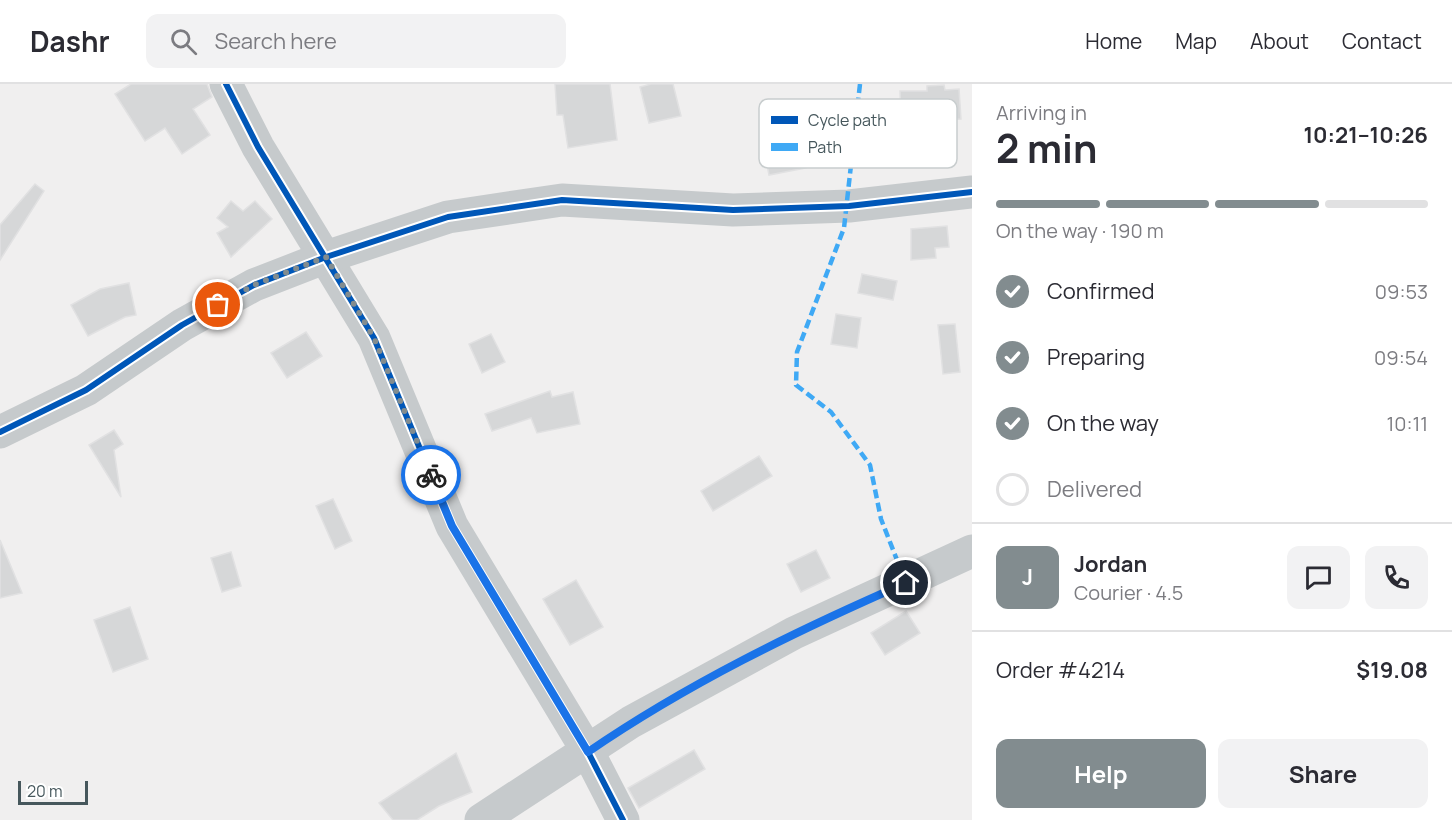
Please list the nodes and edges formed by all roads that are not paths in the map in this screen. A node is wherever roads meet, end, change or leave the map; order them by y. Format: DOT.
graph roads {
  1 [pos="226,84"];
  2 [pos="972,192"];
  3 [pos="326,257"];
  4 [pos="0,432"];
  5 [pos="972,551"];
  6 [pos="588,752"];
  7 [pos="481,820"];
  8 [pos="623,820"];
  1 -- 3 [label="street"];
  2 -- 3 [label="street"];
  3 -- 4 [label="street"];
  3 -- 6 [label="street"];
  5 -- 6 [label="street"];
  6 -- 7 [label="street"];
  6 -- 8 [label="street"];
}
